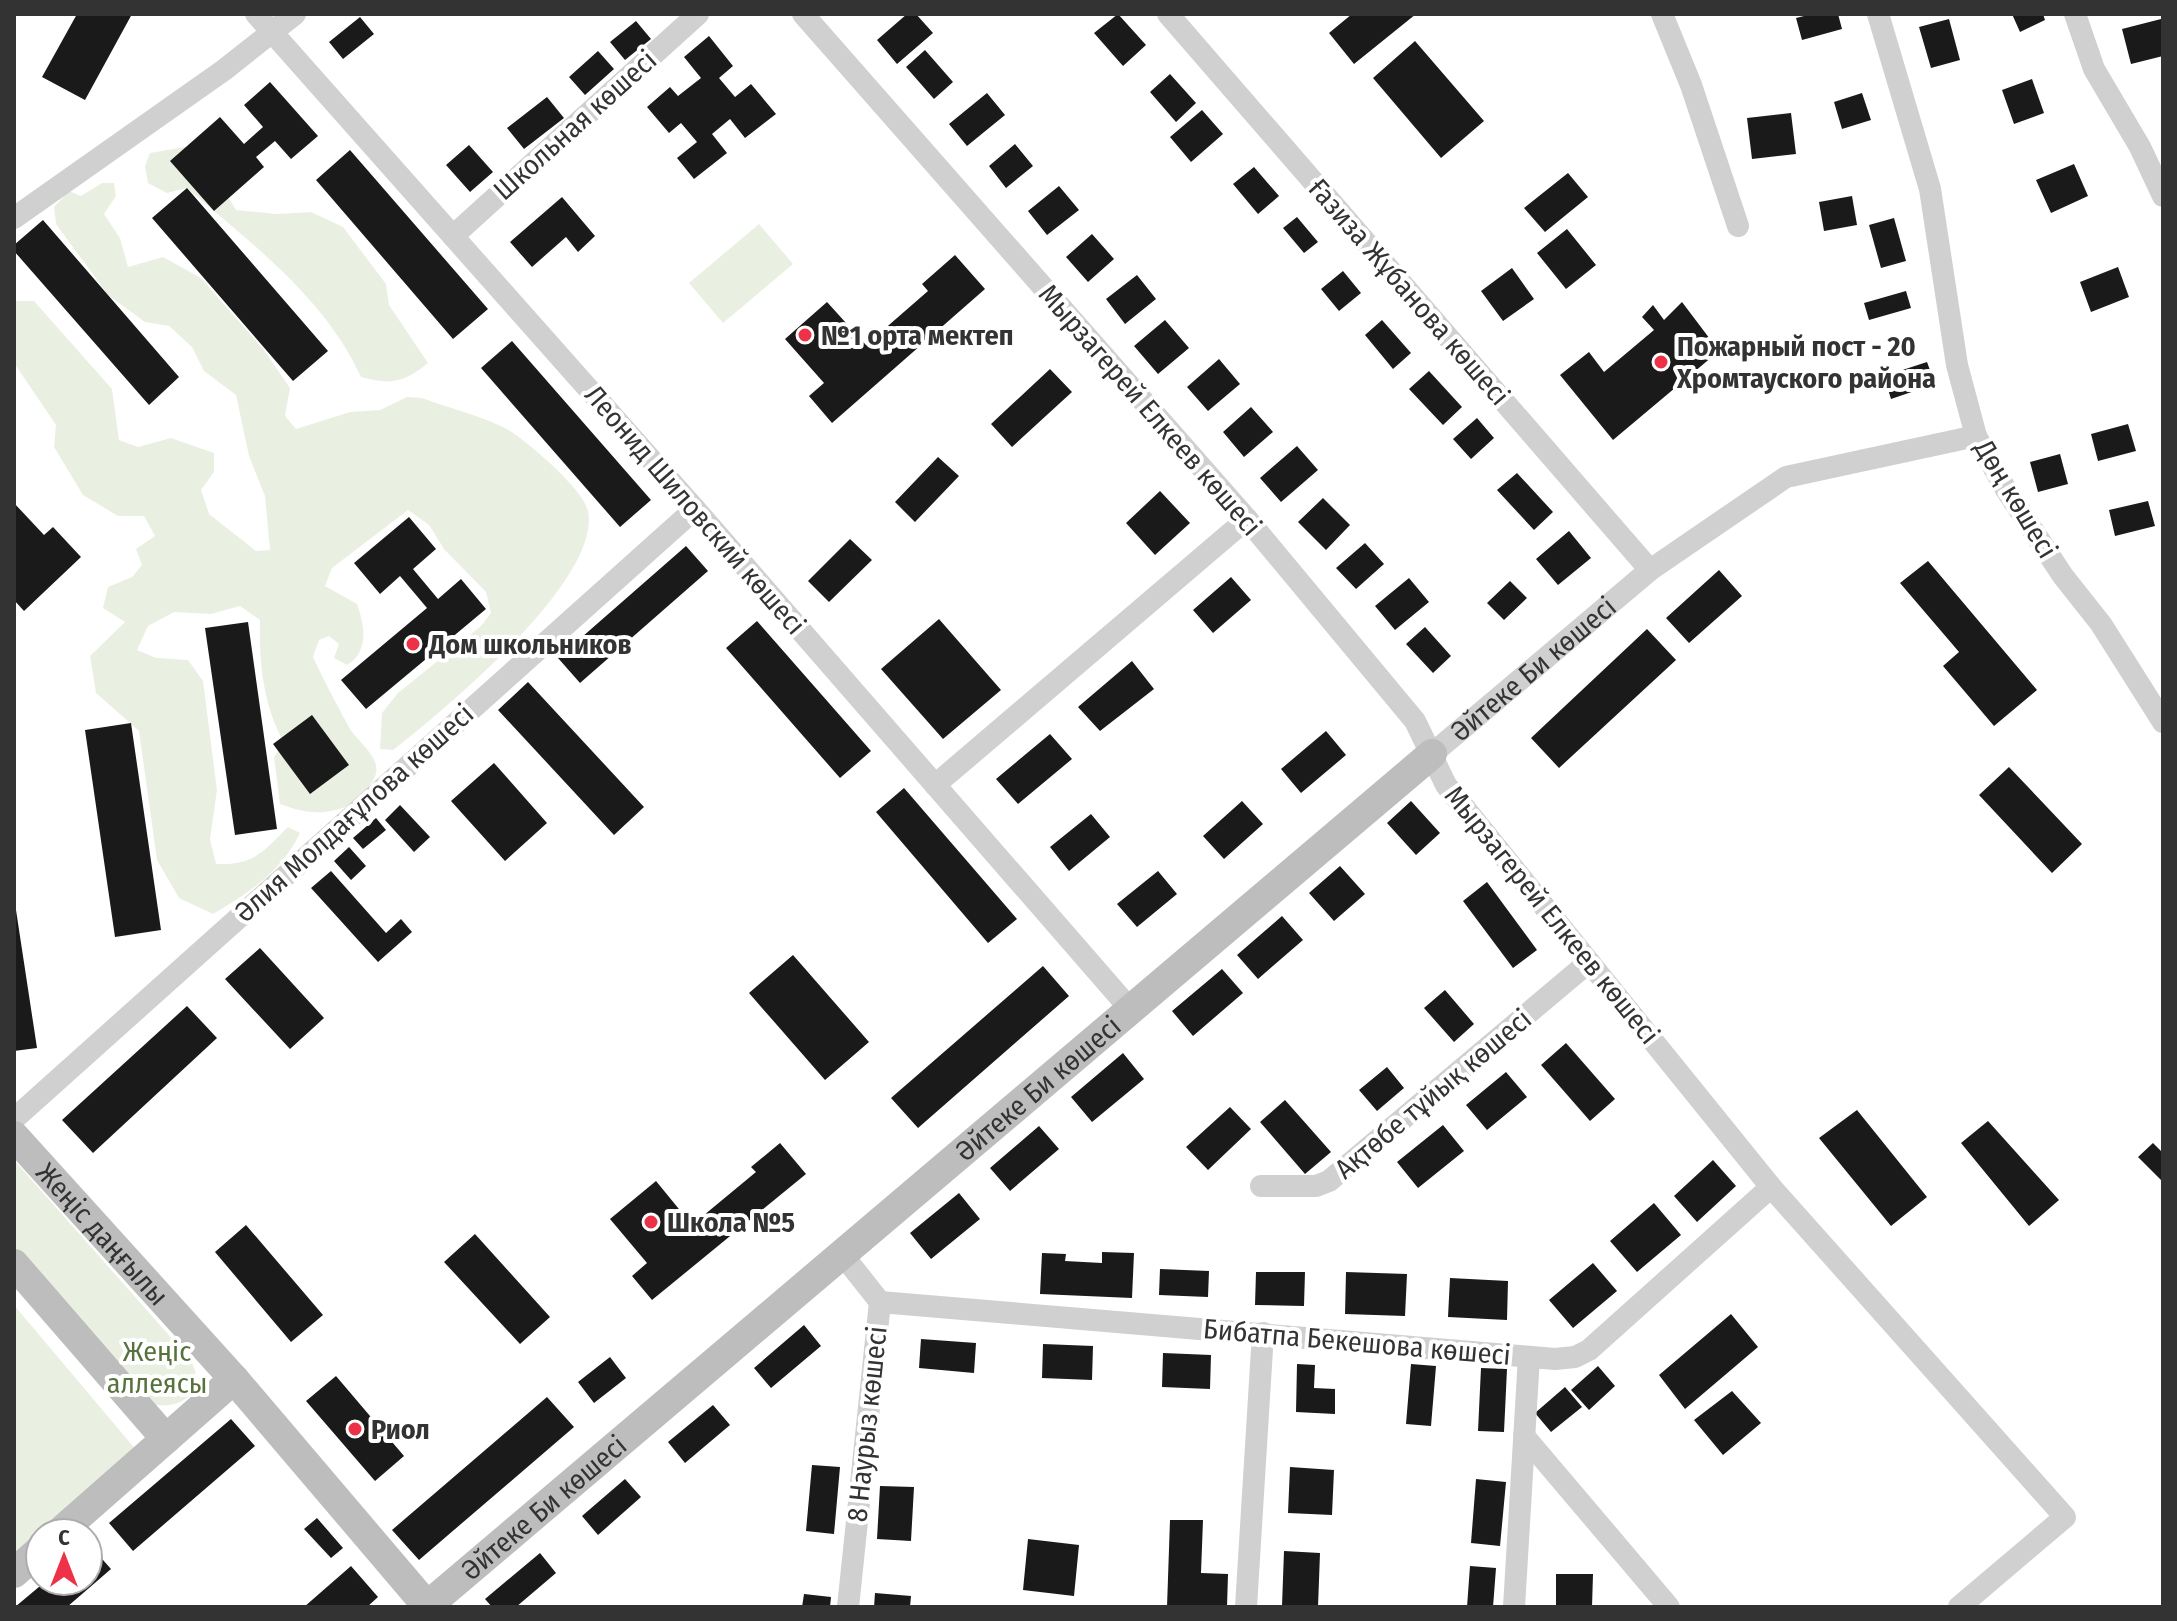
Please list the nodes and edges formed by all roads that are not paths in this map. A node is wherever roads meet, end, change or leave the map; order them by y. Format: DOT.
graph roads {
  1 [pos="256,14"];
  2 [pos="295,14"];
  3 [pos="698,14"];
  4 [pos="803,14"];
  5 [pos="1168,14"];
  6 [pos="1662,14"];
  7 [pos="1878,14"];
  8 [pos="2075,14"];
  9 [pos="273,33"];
  10 [pos="2163,196"];
  11 [pos="14,218"];
  12 [pos="1738,226"];
  13 [pos="453,236"];
  14 [pos="1976,436"];
  15 [pos="695,509"];
  16 [pos="1247,519"];
  17 [pos="1650,570"];
  18 [pos="2163,722"];
  19 [pos="1432,754"];
  20 [pos="935,785"];
  21 [pos="1589,962"];
  22 [pos="1131,1010"];
  23 [pos="14,1119"];
  24 [pos="14,1136"];
  25 [pos="1261,1186"];
  26 [pos="1771,1187"];
  27 [pos="842,1254"];
  28 [pos="14,1264"];
  29 [pos="880,1302"];
  30 [pos="1263,1333"];
  31 [pos="1529,1357"];
  32 [pos="234,1379"];
  33 [pos="1524,1436"];
  34 [pos="166,1439"];
  35 [pos="77,1517"];
  36 [pos="427,1607"];
  37 [pos="848,1607"];
  38 [pos="1246,1607"];
  39 [pos="1514,1607"];
  40 [pos="1669,1607"];
  41 [pos="1959,1607"];
  1 -- 9 [label="street, Леонид Шиловский көшесі"];
  2 -- 9 [label="street"];
  3 -- 13 [label="street, Школьная көшесі"];
  4 -- 16 [label="street, Мырзагерей Елкеев көшесі"];
  5 -- 17 [label="street, Ғазиза Жұбанова көшесі"];
  6 -- 12 [label="street"];
  7 -- 14 [label="street, Дөң көшесі"];
  8 -- 10 [label="street"];
  9 -- 11 [label="street"];
  9 -- 13 [label="street, Леонид Шиловский көшесі"];
  13 -- 15 [label="street, Леонид Шиловский көшесі"];
  14 -- 17 [label="street, Әйтеке Би көшесі"];
  14 -- 18 [label="street, Дөң көшесі"];
  15 -- 20 [label="street, Леонид Шиловский көшесі"];
  15 -- 23 [label="street, Әлия Молдағұлова көшесі"];
  16 -- 19 [label="street, Мырзагерей Елкеев көшесі"];
  16 -- 20 [label="street"];
  17 -- 19 [label="street, Әйтеке Би көшесі"];
  19 -- 21 [label="street, Мырзагерей Елкеев көшесі"];
  19 -- 22 [label="street, Әйтеке Би көшесі"];
  20 -- 22 [label="street, Леонид Шиловский көшесі"];
  21 -- 25 [label="street, Ақтөбе тұйық көшесі"];
  21 -- 26 [label="street, Мырзагерей Елкеев көшесі"];
  22 -- 27 [label="street, Әйтеке Би көшесі"];
  24 -- 32 [label="street, Жеңіс даңғылы"];
  26 -- 31 [label="street, Бибатпа Бекешова көшесі"];
  26 -- 41 [label="street, Мырзагерей Елкеев көшесі"];
  27 -- 29 [label="street, 8 Наурыз көшесі"];
  27 -- 36 [label="street, Әйтеке Би көшесі"];
  28 -- 34 [label="street"];
  29 -- 30 [label="street, Бибатпа Бекешова көшесі"];
  29 -- 37 [label="street, 8 Наурыз көшесі"];
  30 -- 31 [label="street, Бибатпа Бекешова көшесі"];
  30 -- 38 [label="street"];
  31 -- 33 [label="street"];
  32 -- 34 [label="street"];
  32 -- 36 [label="street, Жеңіс даңғылы"];
  33 -- 39 [label="street"];
  33 -- 40 [label="street"];
  34 -- 35 [label="street"];
}
